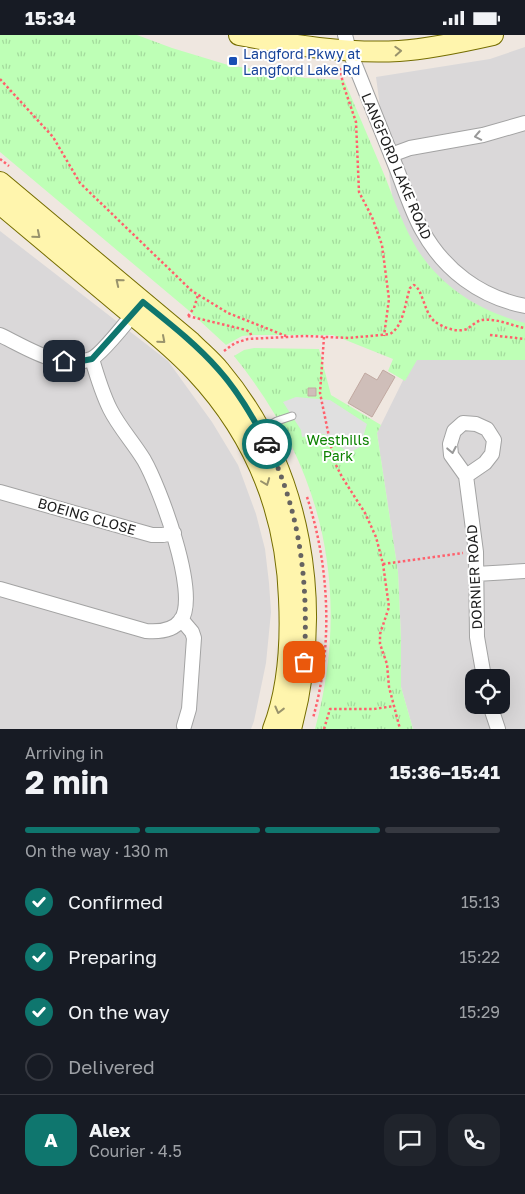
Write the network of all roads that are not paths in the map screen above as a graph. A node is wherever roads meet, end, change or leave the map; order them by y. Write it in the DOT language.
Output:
graph roads {
  1 [pos="240,35"];
  2 [pos="493,35"];
  3 [pos="344,51"];
  4 [pos="525,123"];
  5 [pos="391,155"];
  6 [pos="0,182"];
  7 [pos="0,204"];
  8 [pos="525,305"];
  9 [pos="137,308"];
  10 [pos="0,335"];
  11 [pos="92,359"];
  12 [pos="292,416"];
  13 [pos="253,434"];
  14 [pos="466,476"];
  15 [pos="0,492"];
  16 [pos="174,533"];
  17 [pos="525,571"];
  18 [pos="476,574"];
  19 [pos="0,589"];
  20 [pos="181,619"];
  21 [pos="483,669"];
  22 [pos="493,714"];
  23 [pos="184,726"];
  24 [pos="273,729"];
  25 [pos="291,729"];
  26 [pos="498,729"];
  1 -- 3 [label="main road"];
  3 -- 2 [label="main road, one-way"];
  3 -- 5 [label="street, LANGFORD LAKE ROAD"];
  4 -- 5 [label="street, one-way"];
  5 -- 8 [label="street, LANGFORD LAKE ROAD"];
  9 -- 6 [label="main road, one-way"];
  7 -- 9 [label="main road, one-way"];
  9 -- 11 [label="street"];
  9 -- 13 [label="main road"];
  10 -- 11 [label="street"];
  11 -- 16 [label="street"];
  12 -- 13 [label="lane"];
  13 -- 24 [label="main road, one-way"];
  13 -- 25 [label="main road"];
  14 -- 18 [label="street, DORNIER ROAD"];
  15 -- 16 [label="street, BOEING CLOSE"];
  16 -- 20 [label="street"];
  17 -- 18 [label="street"];
  18 -- 21 [label="street, DORNIER ROAD"];
  19 -- 20 [label="street"];
  20 -- 23 [label="street"];
  22 -- 26 [label="street"];
}
